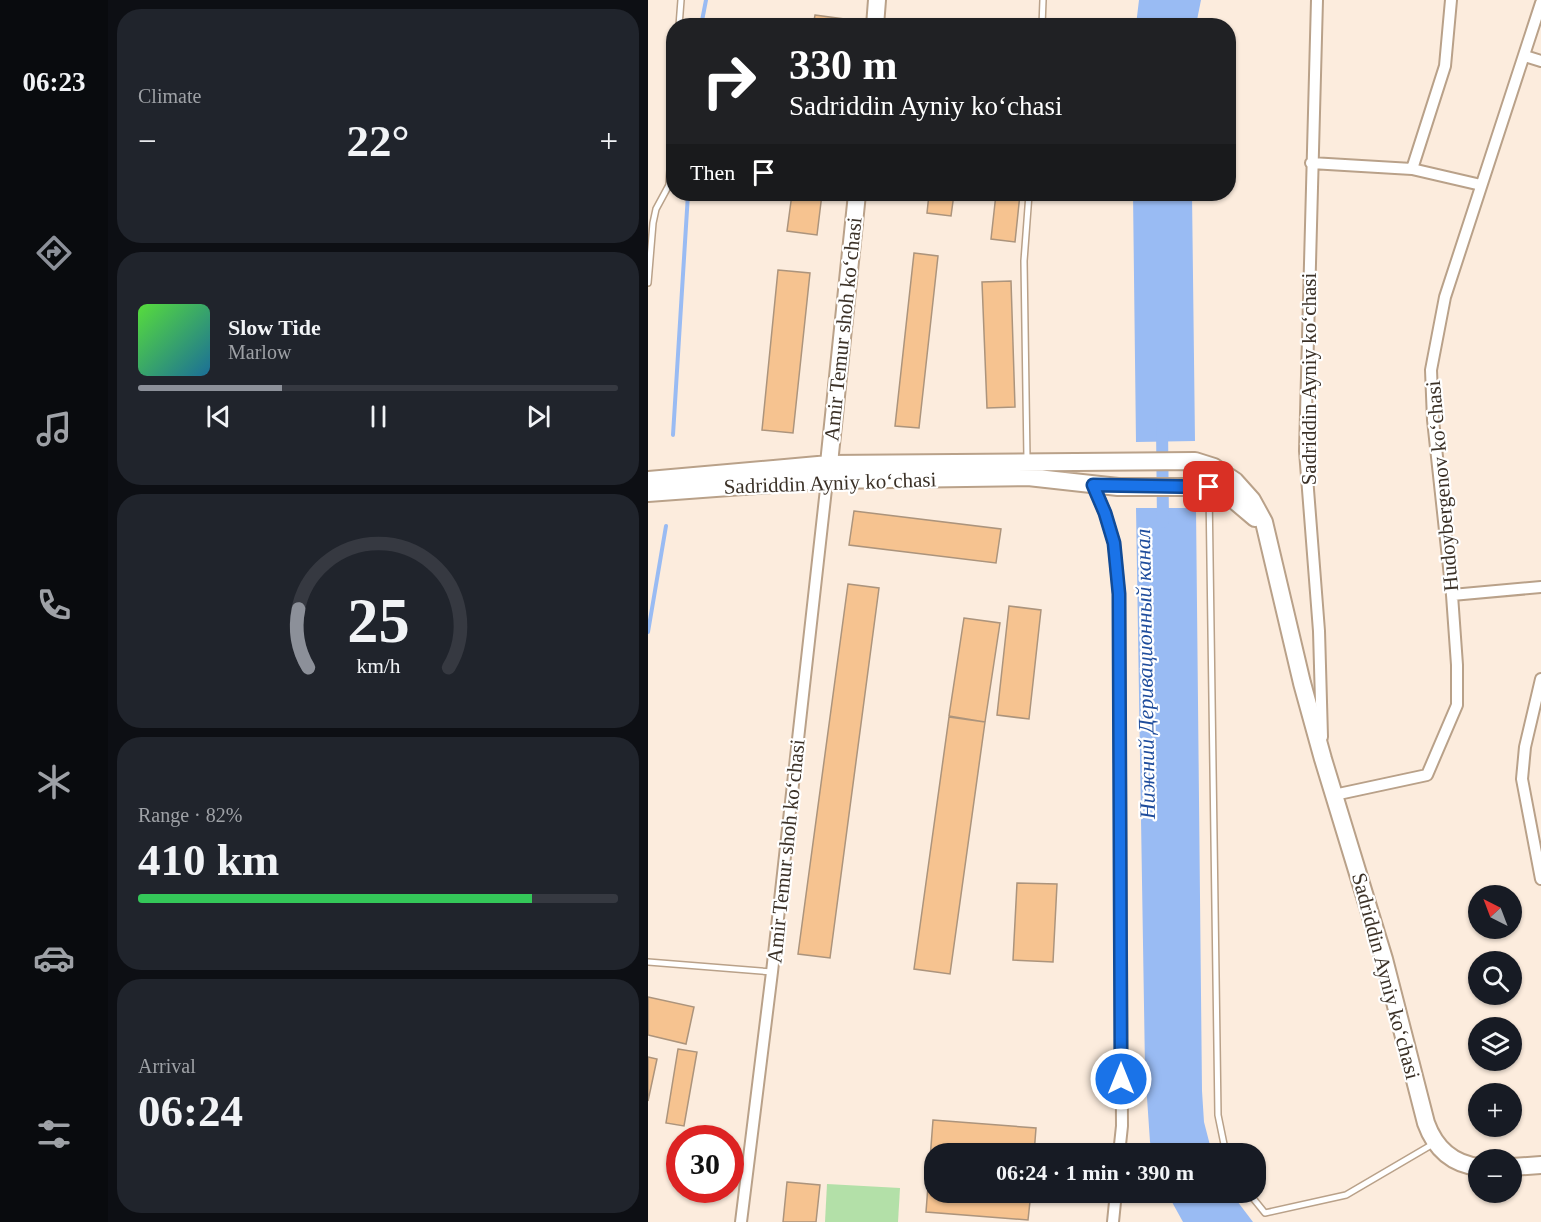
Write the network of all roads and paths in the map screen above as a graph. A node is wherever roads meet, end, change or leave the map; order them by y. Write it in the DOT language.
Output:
graph roads {
  1 [pos="681,0"];
  2 [pos="877,0"];
  3 [pos="1043,0"];
  4 [pos="1317,0"];
  5 [pos="1451,0"];
  6 [pos="1541,3"];
  7 [pos="680,18"];
  8 [pos="876,18"];
  9 [pos="1042,18"];
  10 [pos="1525,56"];
  11 [pos="1541,61"];
  12 [pos="1311,163"];
  13 [pos="1412,169"];
  14 [pos="1481,185"];
  15 [pos="666,191"];
  16 [pos="856,201"];
  17 [pos="1028,201"];
  18 [pos="648,283"];
  19 [pos="1027,461"];
  20 [pos="828,472"];
  21 [pos="648,480"];
  22 [pos="1093,485"];
  23 [pos="1202,486"];
  24 [pos="648,493"];
  25 [pos="1271,548"];
  26 [pos="1541,587"];
  27 [pos="1452,595"];
  28 [pos="1541,679"];
  29 [pos="1323,759"];
  30 [pos="1334,795"];
  31 [pos="1541,879"];
  32 [pos="648,962"];
  33 [pos="772,972"];
  34 [pos="1120,1143"];
  35 [pos="1224,1143"];
  36 [pos="1436,1143"];
  37 [pos="1541,1165"];
  38 [pos="1468,1166"];
  39 [pos="1522,1166"];
  40 [pos="1115,1203"];
  41 [pos="1256,1203"];
  42 [pos="741,1222"];
  43 [pos="1113,1222"];
  1 -- 7 [label="lane"];
  2 -- 8 [label="main road"];
  3 -- 9 [label="lane"];
  4 -- 12 [label="street, Sadriddin Ayniy ko‘chasi"];
  5 -- 13 [label="street"];
  6 -- 10 [label="street, Hudoybergenov ko‘chasi"];
  10 -- 11 [label="street"];
  10 -- 14 [label="street, Hudoybergenov ko‘chasi"];
  12 -- 13 [label="street"];
  12 -- 29 [label="street, Sadriddin Ayniy ko‘chasi"];
  13 -- 14 [label="street"];
  14 -- 27 [label="street, Hudoybergenov ko‘chasi"];
  15 -- 18 [label="lane"];
  16 -- 20 [label="main road, Amir Temur shoh ko‘chasi"];
  17 -- 19 [label="lane"];
  19 -- 20 [label="main road, Sadriddin Ayniy ko‘chasi"];
  19 -- 25 [label="main road, Sadriddin Ayniy ko‘chasi"];
  20 -- 21 [label="main road, Sadriddin Ayniy ko‘chasi"];
  20 -- 22 [label="main road, Sadriddin Ayniy ko‘chasi"];
  20 -- 24 [label="main road, Sadriddin Ayniy ko‘chasi"];
  20 -- 33 [label="street, Amir Temur shoh ko‘chasi"];
  22 -- 23 [label="main road, Sadriddin Ayniy ko‘chasi"];
  22 -- 34 [label="street"];
  23 -- 25 [label="main road, Sadriddin Ayniy ko‘chasi"];
  23 -- 35 [label="lane"];
  25 -- 29 [label="main road, Sadriddin Ayniy ko‘chasi"];
  26 -- 27 [label="street"];
  27 -- 30 [label="street, Hudoybergenov ko‘chasi"];
  28 -- 31 [label="street"];
  29 -- 30 [label="main road, Sadriddin Ayniy ko‘chasi"];
  30 -- 36 [label="main road, Sadriddin Ayniy ko‘chasi"];
  32 -- 33 [label="lane"];
  33 -- 42 [label="street, Amir Temur shoh ko‘chasi"];
  36 -- 38 [label="main road, Sadriddin Ayniy ko‘chasi"];
  36 -- 41 [label="lane"];
  37 -- 39 [label="main road"];
  40 -- 43 [label="street"];
}
